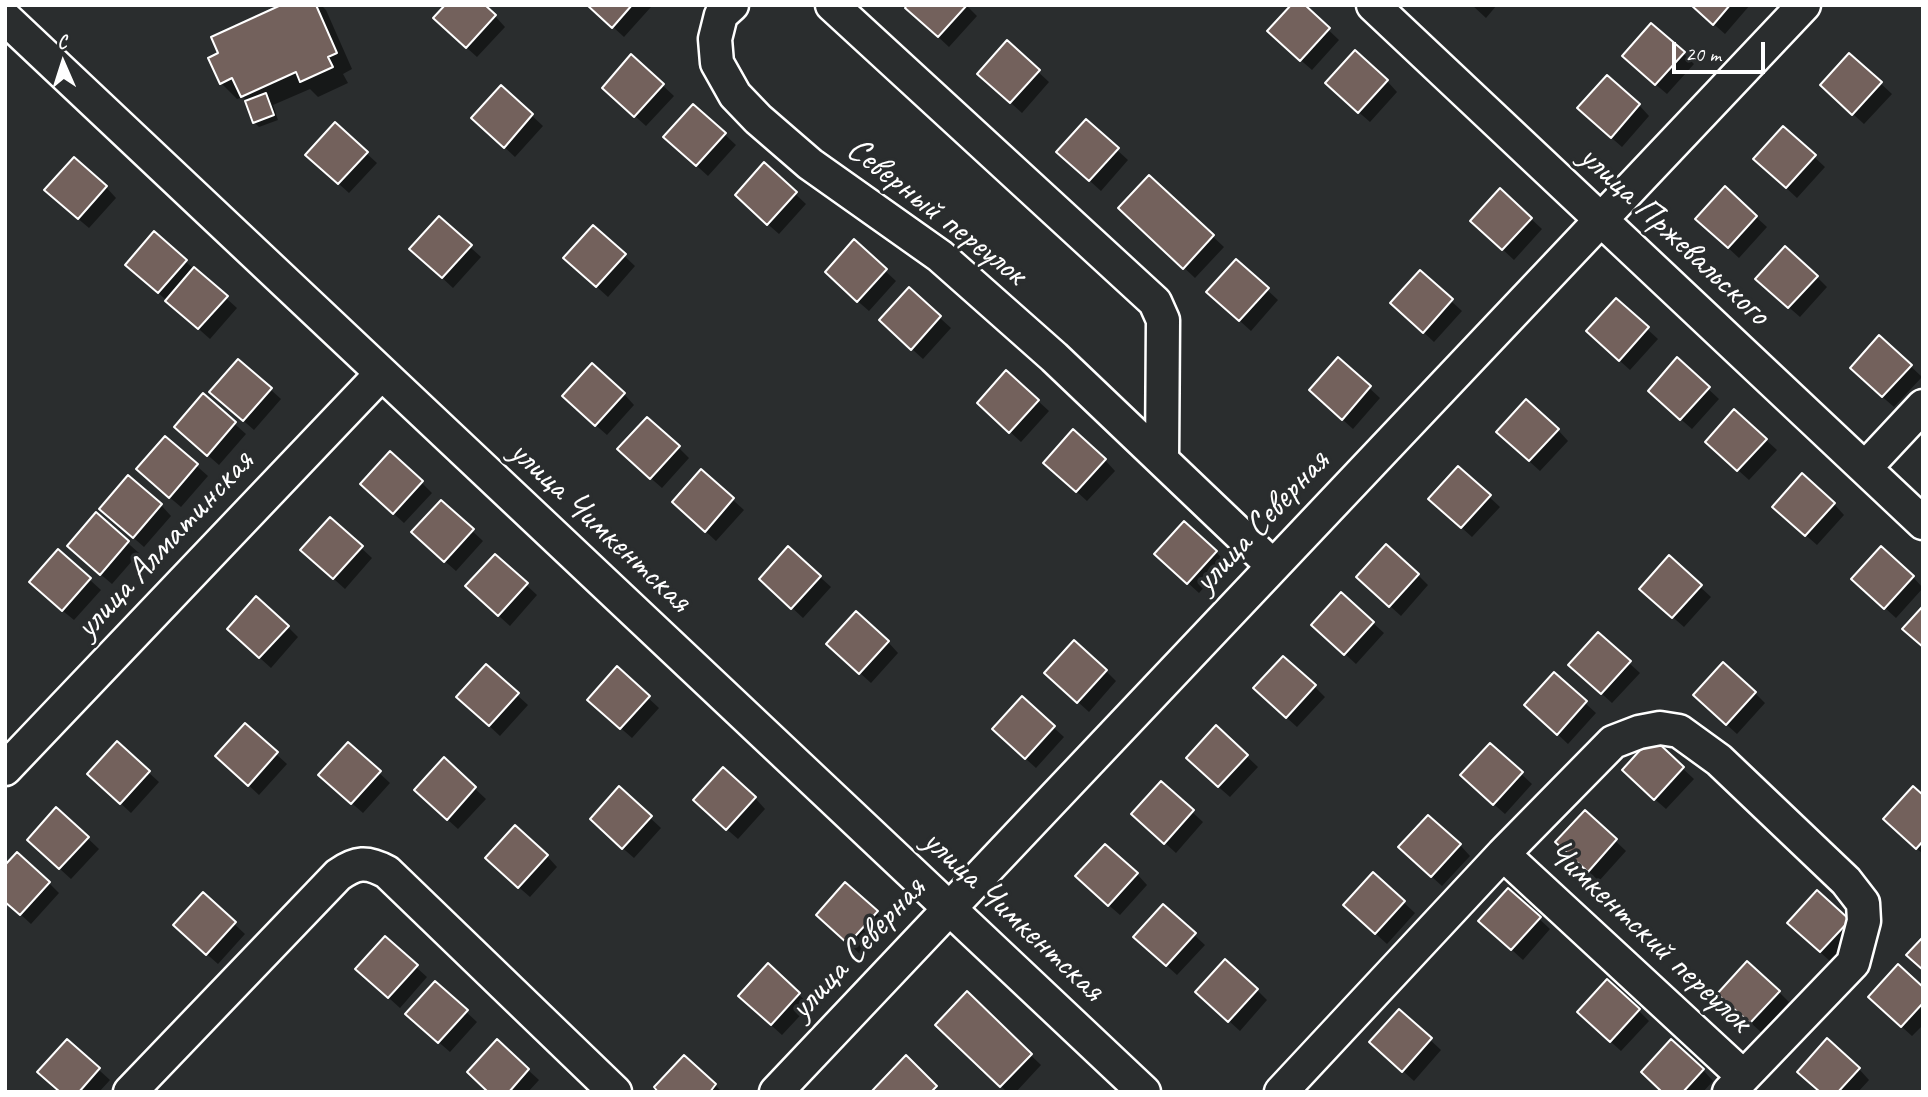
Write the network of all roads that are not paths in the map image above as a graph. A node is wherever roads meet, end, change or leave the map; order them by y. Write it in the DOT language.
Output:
graph roads {
  1 [pos="732,5"];
  2 [pos="832,5"];
  3 [pos="1373,5"];
  4 [pos="1804,5"];
  5 [pos="5,18"];
  6 [pos="1600,220"];
  7 [pos="381,374"];
  8 [pos="1923,406"];
  9 [pos="1162,460"];
  10 [pos="1865,468"];
  11 [pos="1923,523"];
  12 [pos="1273,566"];
  13 [pos="5,769"];
  14 [pos="1503,854"];
  15 [pos="949,909"];
  16 [pos="1736,1084"];
  17 [pos="130,1092"];
  18 [pos="615,1092"];
  19 [pos="776,1092"];
  20 [pos="1144,1092"];
  21 [pos="1281,1092"];
  1 -- 9 [label="street, Северный переулок"];
  2 -- 9 [label="street, Северный переулок"];
  3 -- 6 [label="street, улица Пржевальского"];
  4 -- 6 [label="street, улица Северная"];
  5 -- 7 [label="street, улица Чимкентская"];
  6 -- 10 [label="street, улица Пржевальского"];
  6 -- 12 [label="street, улица Северная"];
  7 -- 13 [label="street, улица Алматинская"];
  7 -- 15 [label="street, улица Чимкентская"];
  8 -- 10 [label="street"];
  9 -- 12 [label="street, Северный переулок"];
  10 -- 11 [label="street, улица Пржевальского"];
  12 -- 15 [label="street, улица Северная"];
  14 -- 16 [label="street, Чимкентский переулок"];
  14 -- 16 [label="street, Чимкентский переулок"];
  14 -- 21 [label="street, Чимкентский переулок"];
  15 -- 19 [label="street, улица Северная"];
  15 -- 20 [label="street, улица Чимкентская"];
  17 -- 18 [label="street"];
}
